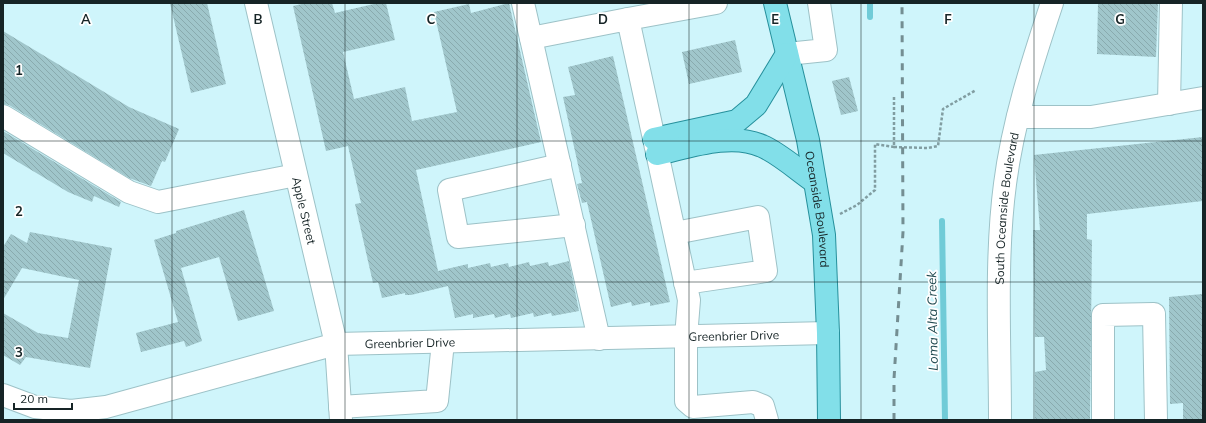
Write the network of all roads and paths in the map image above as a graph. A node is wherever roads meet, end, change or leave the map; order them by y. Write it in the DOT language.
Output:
graph roads {
  1 [pos="256,3"];
  2 [pos="523,3"];
  3 [pos="716,3"];
  4 [pos="775,3"];
  5 [pos="819,3"];
  6 [pos="1052,3"];
  7 [pos="1171,3"];
  8 [pos="628,19"];
  9 [pos="531,38"];
  10 [pos="787,54"];
  11 [pos="976,90"];
  12 [pos="894,95"];
  13 [pos="1203,98"];
  14 [pos="1169,104"];
  15 [pos="3,116"];
  16 [pos="1018,117"];
  17 [pos="656,146"];
  18 [pos="894,147"];
  19 [pos="560,165"];
  20 [pos="296,175"];
  21 [pos="815,182"];
  22 [pos="822,224"];
  23 [pos="574,225"];
  24 [pos="675,233"];
  25 [pos="686,283"];
  26 [pos="828,333"];
  27 [pos="686,337"];
  28 [pos="599,339"];
  29 [pos="443,342"];
  30 [pos="336,344"];
  31 [pos="3,395"];
  32 [pos="341,413"];
  33 [pos="107,414"];
  34 [pos="767,420"];
  35 [pos="829,420"];
  36 [pos="1000,420"];
  37 [pos="1103,420"];
  38 [pos="1156,420"];
  1 -- 20 [label="street, Apple Street"];
  2 -- 9 [label="street"];
  3 -- 8 [label="street"];
  4 -- 10 [label="main road, Oceanside Boulevard"];
  5 -- 10 [label="street"];
  6 -- 16 [label="street, South Oceanside Boulevard"];
  7 -- 14 [label="street"];
  8 -- 9 [label="street"];
  8 -- 17 [label="street"];
  9 -- 19 [label="street"];
  10 -- 17 [label="main road"];
  10 -- 21 [label="main road, Oceanside Boulevard"];
  11 -- 18 [label="path"];
  12 -- 18 [label="path"];
  13 -- 14 [label="street"];
  14 -- 16 [label="street"];
  15 -- 20 [label="street"];
  16 -- 36 [label="street, South Oceanside Boulevard"];
  17 -- 21 [label="main road"];
  17 -- 24 [label="street"];
  18 -- 22 [label="path"];
  19 -- 23 [label="street"];
  19 -- 23 [label="street"];
  20 -- 30 [label="street, Apple Street"];
  21 -- 22 [label="main road, Oceanside Boulevard"];
  22 -- 26 [label="main road, Oceanside Boulevard"];
  23 -- 28 [label="street"];
  24 -- 25 [label="street"];
  24 -- 25 [label="street"];
  25 -- 27 [label="street"];
  26 -- 27 [label="street, Greenbrier Drive"];
  26 -- 35 [label="main road, Oceanside Boulevard"];
  27 -- 28 [label="street, Greenbrier Drive"];
  27 -- 34 [label="street"];
  28 -- 29 [label="street, Greenbrier Drive"];
  29 -- 30 [label="street, Greenbrier Drive"];
  29 -- 32 [label="street"];
  30 -- 32 [label="street, Apple Street"];
  30 -- 33 [label="street, Greenbrier Drive"];
  31 -- 33 [label="street, Greenbrier Drive"];
  37 -- 38 [label="street"];
}
